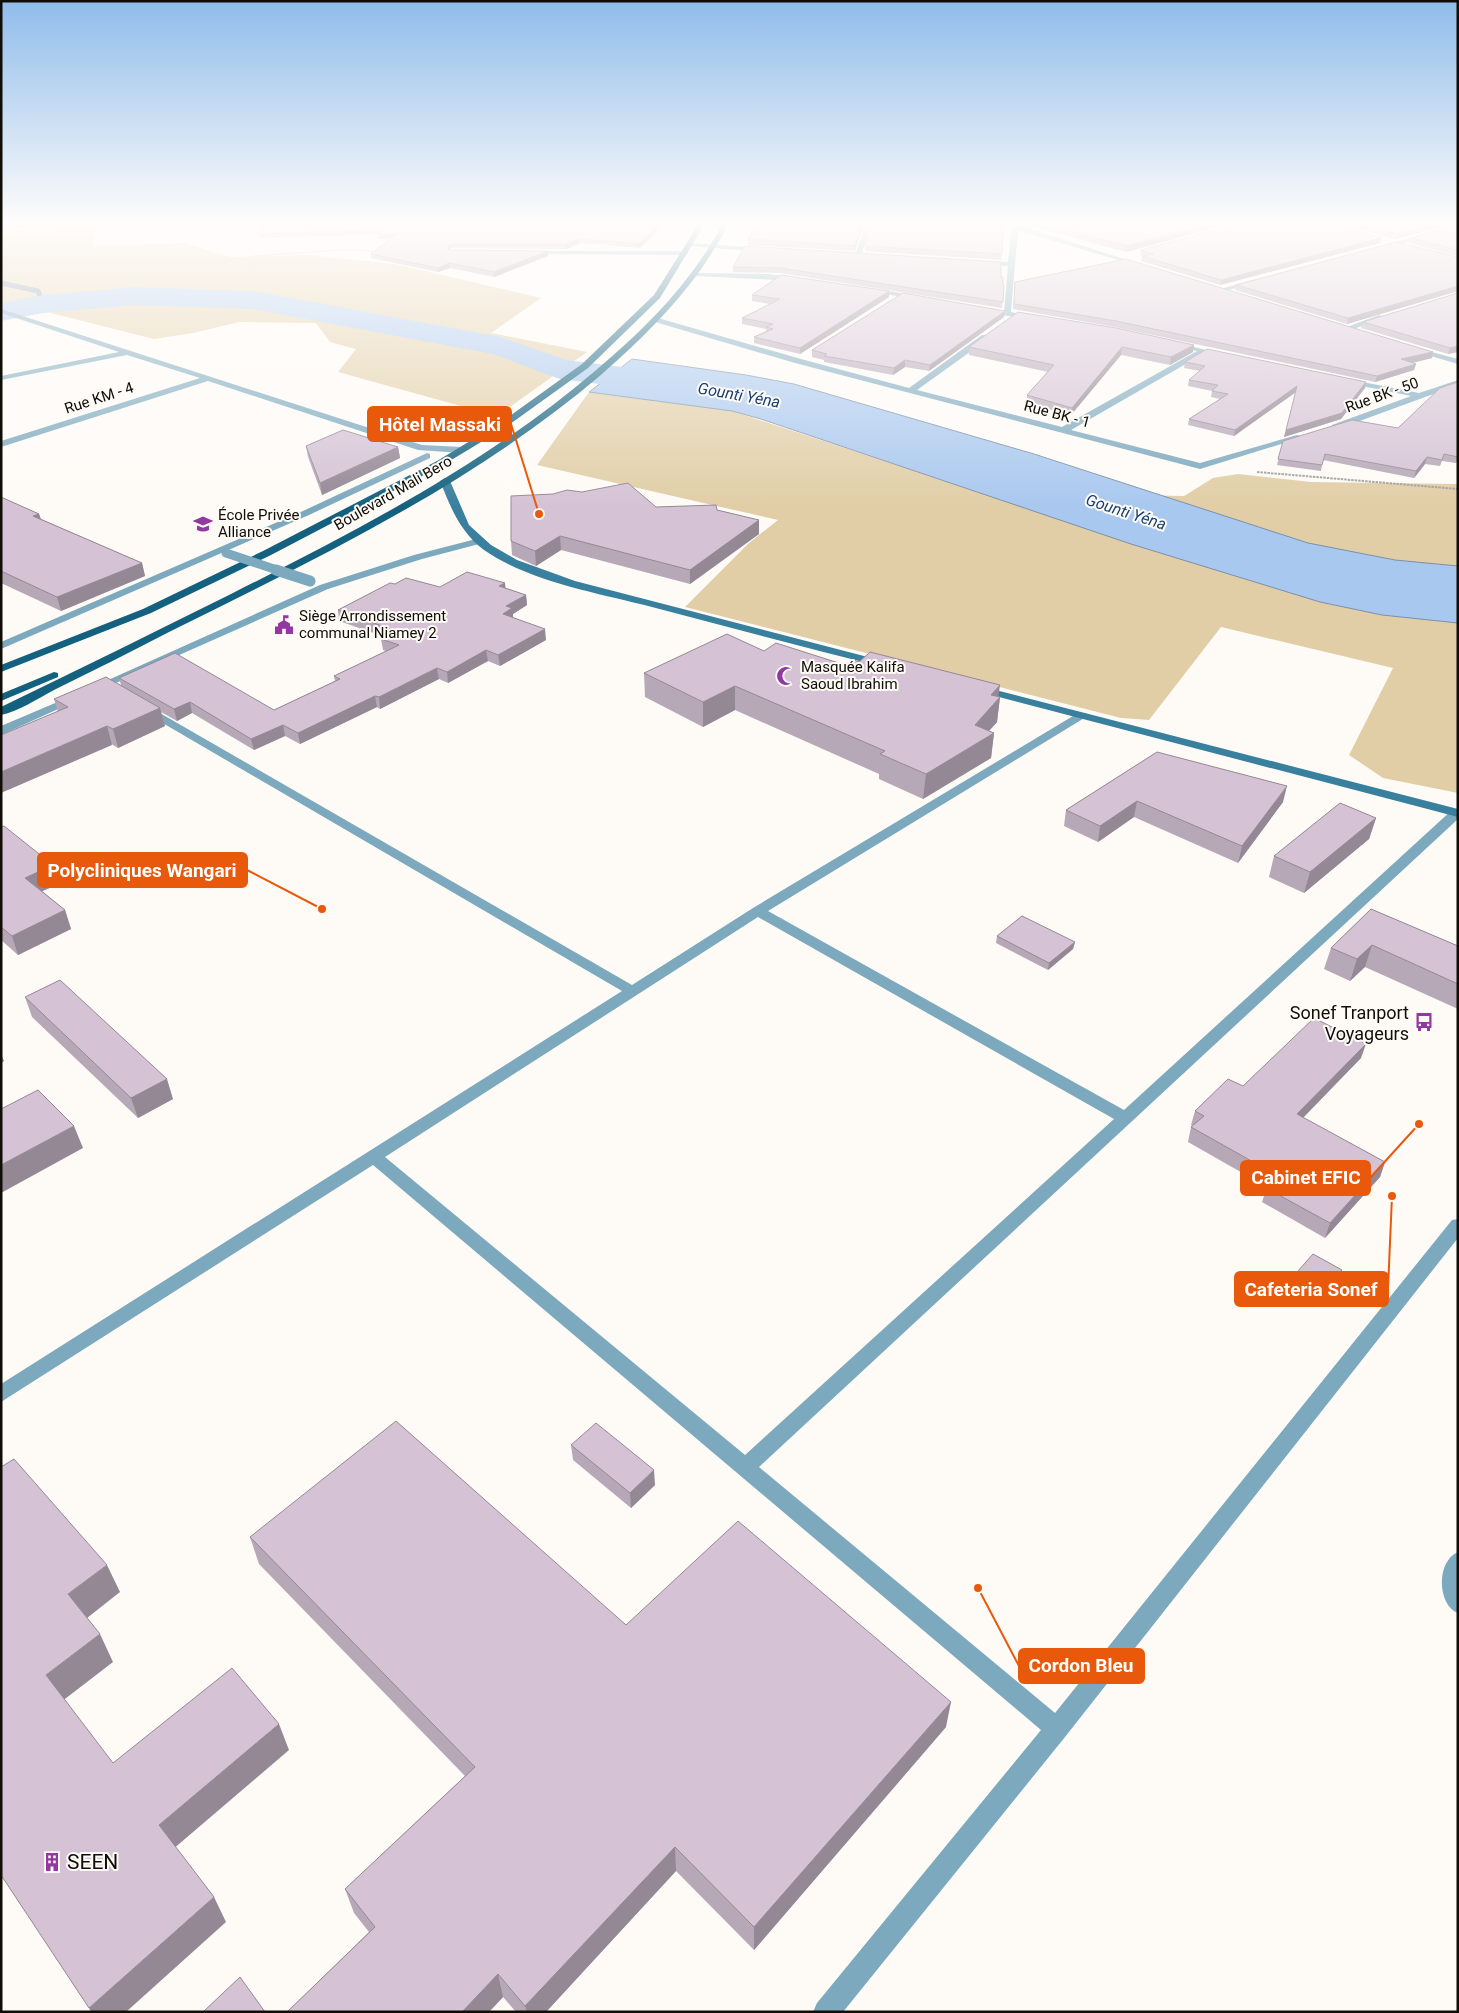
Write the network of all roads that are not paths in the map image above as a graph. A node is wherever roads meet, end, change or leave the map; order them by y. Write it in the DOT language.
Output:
graph roads {
  1 [pos="25,319"];
  2 [pos="633,319"];
  3 [pos="1376,319"];
  4 [pos="658,320"];
  5 [pos="1339,325"];
  6 [pos="1348,328"];
  7 [pos="991,332"];
  8 [pos="1366,334"];
  9 [pos="1168,343"];
  10 [pos="1404,345"];
  11 [pos="1203,351"];
  12 [pos="127,353"];
  13 [pos="806,356"];
  14 [pos="1231,356"];
  15 [pos="798,361"];
  16 [pos="1458,362"];
  17 [pos="1,378"];
  18 [pos="206,378"];
  19 [pos="1335,378"];
  20 [pos="1458,382"];
  21 [pos="911,390"];
  22 [pos="1420,396"];
  23 [pos="1064,430"];
  24 [pos="1325,430"];
  25 [pos="1306,435"];
  26 [pos="1,444"];
  27 [pos="462,450"];
  28 [pos="424,452"];
  29 [pos="440,463"];
  30 [pos="445,481"];
  31 [pos="480,541"];
  32 [pos="226,553"];
  33 [pos="310,581"];
  34 [pos="147,611"];
  35 [pos="176,625"];
  36 [pos="1,646"];
  37 [pos="890,665"];
  38 [pos="1,669"];
  39 [pos="1,677"];
  40 [pos="104,684"];
  41 [pos="967,685"];
  42 [pos="121,694"];
  43 [pos="1,698"];
  44 [pos="138,704"];
  45 [pos="1,712"];
  46 [pos="1082,715"];
  47 [pos="1,731"];
  48 [pos="1458,813"];
  49 [pos="758,911"];
  50 [pos="632,991"];
  51 [pos="1126,1118"];
  52 [pos="374,1157"];
  53 [pos="1458,1225"];
  54 [pos="1,1394"];
  55 [pos="745,1468"];
  56 [pos="1458,1562"];
  57 [pos="1458,1603"];
  58 [pos="1057,1729"];
  59 [pos="826,2012"];
  1 -- 12 [label="street"];
  2 -- 27 [label="main road, Boulevard Mali Bero"];
  3 -- 6 [label="street"];
  4 -- 15 [label="street, Rue BK - 1"];
  4 -- 30 [label="main road, Boulevard Mali Bero"];
  5 -- 6 [label="street"];
  6 -- 8 [label="street"];
  7 -- 21 [label="street"];
  9 -- 11 [label="street"];
  10 -- 16 [label="street"];
  11 -- 14 [label="street"];
  11 -- 23 [label="street"];
  12 -- 17 [label="street"];
  12 -- 18 [label="street"];
  13 -- 15 [label="street"];
  15 -- 21 [label="street, Rue BK - 1"];
  18 -- 26 [label="street, Rue KM - 4"];
  18 -- 28 [label="street"];
  19 -- 22 [label="street"];
  20 -- 22 [label="street, Rue BK - 50"];
  21 -- 23 [label="street, Rue BK - 1"];
  22 -- 24 [label="street, Rue BK - 50"];
  23 -- 25 [label="street, Rue BK - 1"];
  27 -- 28 [label="street"];
  27 -- 29 [label="main road, Boulevard Mali Bero"];
  28 -- 29 [label="street"];
  28 -- 36 [label="street"];
  29 -- 34 [label="main road, Boulevard Mali Bero"];
  30 -- 31 [label="street"];
  30 -- 35 [label="main road, Boulevard Mali Bero"];
  31 -- 37 [label="street"];
  31 -- 40 [label="street"];
  32 -- 33 [label="street, bridge"];
  34 -- 38 [label="main road, Boulevard Mali Bero"];
  34 -- 39 [label="main road"];
  35 -- 43 [label="main road"];
  35 -- 45 [label="main road, Boulevard Mali Bero"];
  40 -- 42 [label="street"];
  40 -- 47 [label="street"];
  41 -- 46 [label="street"];
  44 -- 50 [label="street"];
  46 -- 48 [label="street"];
  46 -- 49 [label="street"];
  48 -- 51 [label="street"];
  49 -- 50 [label="street"];
  49 -- 51 [label="street"];
  50 -- 52 [label="street"];
  51 -- 55 [label="street"];
  52 -- 54 [label="street"];
  52 -- 55 [label="street"];
  53 -- 58 [label="street"];
  55 -- 58 [label="street"];
  56 -- 57 [label="street"];
  58 -- 59 [label="street"];
}
